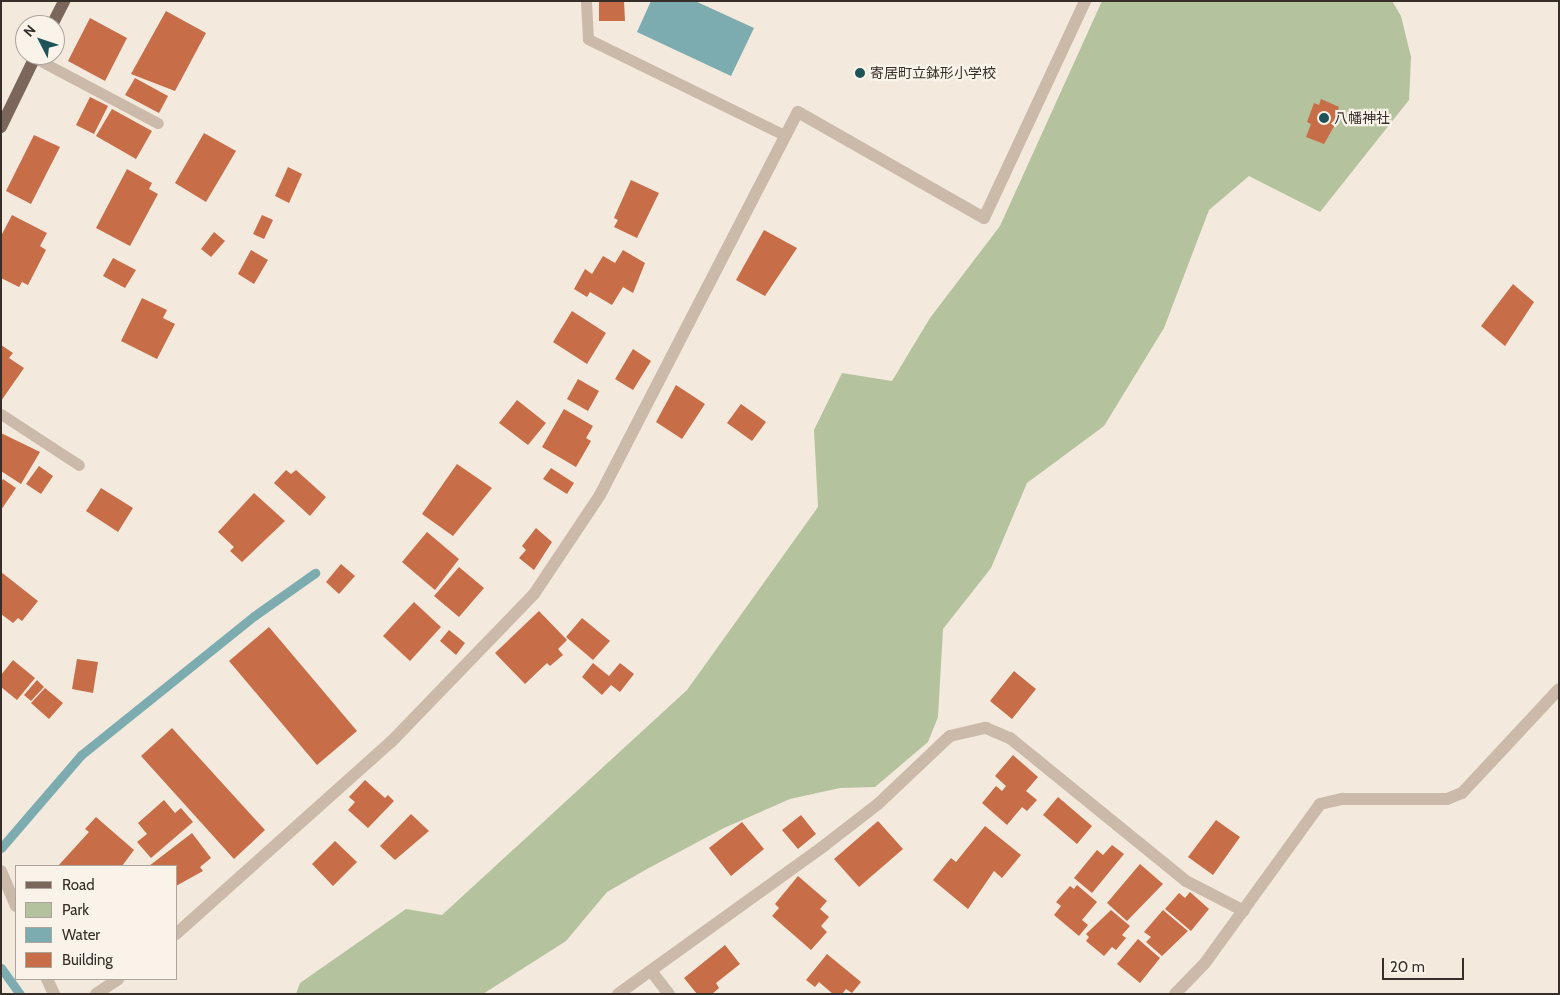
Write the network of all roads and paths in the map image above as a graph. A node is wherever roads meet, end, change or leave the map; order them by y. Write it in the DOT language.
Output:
graph roads {
  1 [pos="64,1"];
  2 [pos="586,1"];
  3 [pos="1085,1"];
  4 [pos="57,15"];
  5 [pos="32,65"];
  6 [pos="52,65"];
  7 [pos="158,123"];
  8 [pos="1,127"];
  9 [pos="784,135"];
  10 [pos="1,414"];
  11 [pos="79,465"];
  12 [pos="1559,689"];
  13 [pos="1,871"];
  14 [pos="15,904"];
  15 [pos="1244,911"];
  16 [pos="178,932"];
  17 [pos="651,971"];
  18 [pos="47,980"];
  19 [pos="117,980"];
  20 [pos="54,994"];
  21 [pos="96,994"];
  22 [pos="618,994"];
  23 [pos="669,994"];
  24 [pos="1175,994"];
  1 -- 4 [label="main road"];
  2 -- 9 [label="lane"];
  3 -- 9 [label="street"];
  5 -- 8 [label="main road"];
  6 -- 7 [label="lane"];
  9 -- 16 [label="street"];
  10 -- 11 [label="lane"];
  12 -- 15 [label="street"];
  13 -- 14 [label="street"];
  15 -- 17 [label="street"];
  15 -- 24 [label="street"];
  17 -- 22 [label="street"];
  17 -- 23 [label="street"];
  18 -- 20 [label="street"];
  19 -- 21 [label="street"];
}
